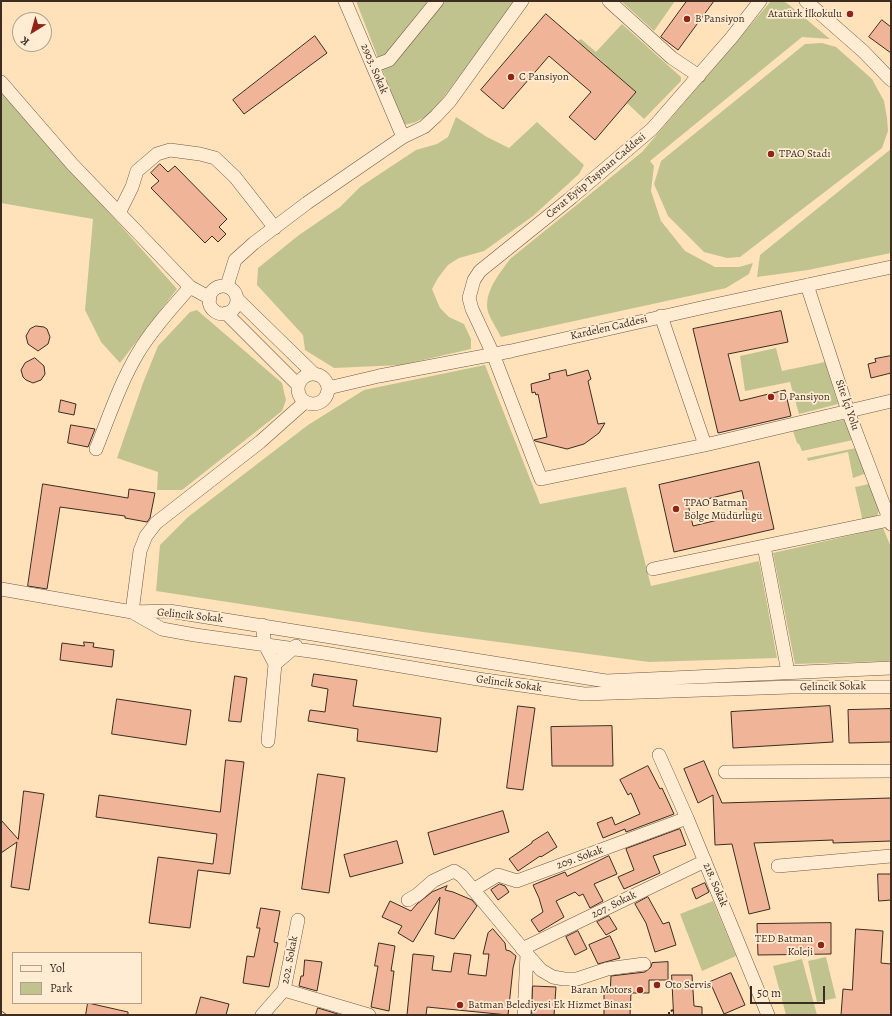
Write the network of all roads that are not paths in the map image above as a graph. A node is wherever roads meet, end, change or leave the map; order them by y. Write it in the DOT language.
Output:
graph roads {
  1 [pos="345,1"];
  2 [pos="437,1"];
  3 [pos="522,1"];
  4 [pos="609,1"];
  5 [pos="760,1"];
  6 [pos="806,1"];
  7 [pos="373,66"];
  8 [pos="698,76"];
  9 [pos="891,80"];
  10 [pos="1,82"];
  11 [pos="403,137"];
  12 [pos="119,213"];
  13 [pos="275,228"];
  14 [pos="891,267"];
  15 [pos="807,285"];
  16 [pos="227,286"];
  17 [pos="190,287"];
  18 [pos="210,298"];
  19 [pos="237,299"];
  20 [pos="226,313"];
  21 [pos="661,316"];
  22 [pos="493,354"];
  23 [pos="314,374"];
  24 [pos="298,385"];
  25 [pos="328,388"];
  26 [pos="891,401"];
  27 [pos="305,402"];
  28 [pos="848,411"];
  29 [pos="705,445"];
  30 [pos="96,449"];
  31 [pos="890,522"];
  32 [pos="764,546"];
  33 [pos="653,569"];
  34 [pos="1,589"];
  35 [pos="132,612"];
  36 [pos="262,626"];
  37 [pos="308,633"];
  38 [pos="265,645"];
  39 [pos="294,649"];
  40 [pos="275,664"];
  41 [pos="891,668"];
  42 [pos="788,672"];
  43 [pos="579,676"];
  44 [pos="891,687"];
  45 [pos="584,694"];
  46 [pos="268,741"];
  47 [pos="659,755"];
  48 [pos="891,771"];
  49 [pos="725,772"];
  50 [pos="687,818"];
  51 [pos="891,856"];
  52 [pos="705,861"];
  53 [pos="778,866"];
  54 [pos="473,890"];
  55 [pos="408,900"];
  56 [pos="298,920"];
  57 [pos="524,952"];
  58 [pos="644,964"];
  59 [pos="284,990"];
  60 [pos="262,1015"];
  61 [pos="369,1015"];
  62 [pos="524,1015"];
  63 [pos="768,1015"];
  1 -- 7 [label="street, 2903. Sokak"];
  2 -- 7 [label="street"];
  3 -- 11 [label="street"];
  4 -- 8 [label="street"];
  5 -- 8 [label="street, Cevat Eyüp Taşman Caddesi"];
  6 -- 9 [label="street"];
  7 -- 11 [label="street, 2903. Sokak"];
  8 -- 22 [label="street, Cevat Eyüp Taşman Caddesi"];
  10 -- 12 [label="street"];
  11 -- 13 [label="street"];
  12 -- 13 [label="street"];
  12 -- 17 [label="street"];
  13 -- 16 [label="street"];
  14 -- 15 [label="street, Kardelen Caddesi"];
  15 -- 21 [label="street, Kardelen Caddesi"];
  15 -- 28 [label="street, Site İçi Yolu"];
  16 -- 18 [label="street"];
  16 -- 19 [label="street"];
  17 -- 18 [label="street"];
  17 -- 30 [label="street"];
  18 -- 20 [label="street"];
  19 -- 20 [label="street"];
  19 -- 23 [label="street"];
  20 -- 24 [label="street"];
  21 -- 22 [label="street, Kardelen Caddesi"];
  21 -- 29 [label="street"];
  22 -- 25 [label="street, Kardelen Caddesi"];
  22 -- 29 [label="street, Cevat Eyüp Taşman Caddesi"];
  23 -- 24 [label="street"];
  23 -- 25 [label="street"];
  24 -- 27 [label="street"];
  25 -- 27 [label="street"];
  26 -- 28 [label="street"];
  27 -- 35 [label="street"];
  28 -- 29 [label="street"];
  28 -- 31 [label="street, Site İçi Yolu"];
  31 -- 32 [label="street"];
  32 -- 33 [label="street"];
  32 -- 42 [label="street"];
  34 -- 35 [label="street"];
  35 -- 36 [label="street, Gelincik Sokak"];
  35 -- 38 [label="street, Gelincik Sokak"];
  36 -- 37 [label="street, Gelincik Sokak"];
  36 -- 38 [label="street"];
  37 -- 39 [label="street"];
  37 -- 43 [label="street, Gelincik Sokak"];
  38 -- 39 [label="street, Gelincik Sokak"];
  38 -- 40 [label="street"];
  39 -- 40 [label="street"];
  39 -- 45 [label="street, Gelincik Sokak"];
  40 -- 46 [label="street"];
  41 -- 42 [label="street, Gelincik Sokak"];
  42 -- 43 [label="street, Gelincik Sokak"];
  43 -- 45 [label="street"];
  44 -- 45 [label="street, Gelincik Sokak"];
  47 -- 50 [label="street, 218. Sokak"];
  48 -- 49 [label="street"];
  50 -- 52 [label="street, 218. Sokak"];
  50 -- 54 [label="street, 209. Sokak"];
  51 -- 53 [label="street"];
  52 -- 57 [label="street, 207. Sokak"];
  52 -- 63 [label="street, 218. Sokak"];
  54 -- 55 [label="street"];
  54 -- 57 [label="street"];
  56 -- 59 [label="street, 202. Sokak"];
  57 -- 58 [label="street"];
  57 -- 62 [label="street"];
  59 -- 60 [label="street, 202. Sokak"];
  59 -- 61 [label="street"];
}
